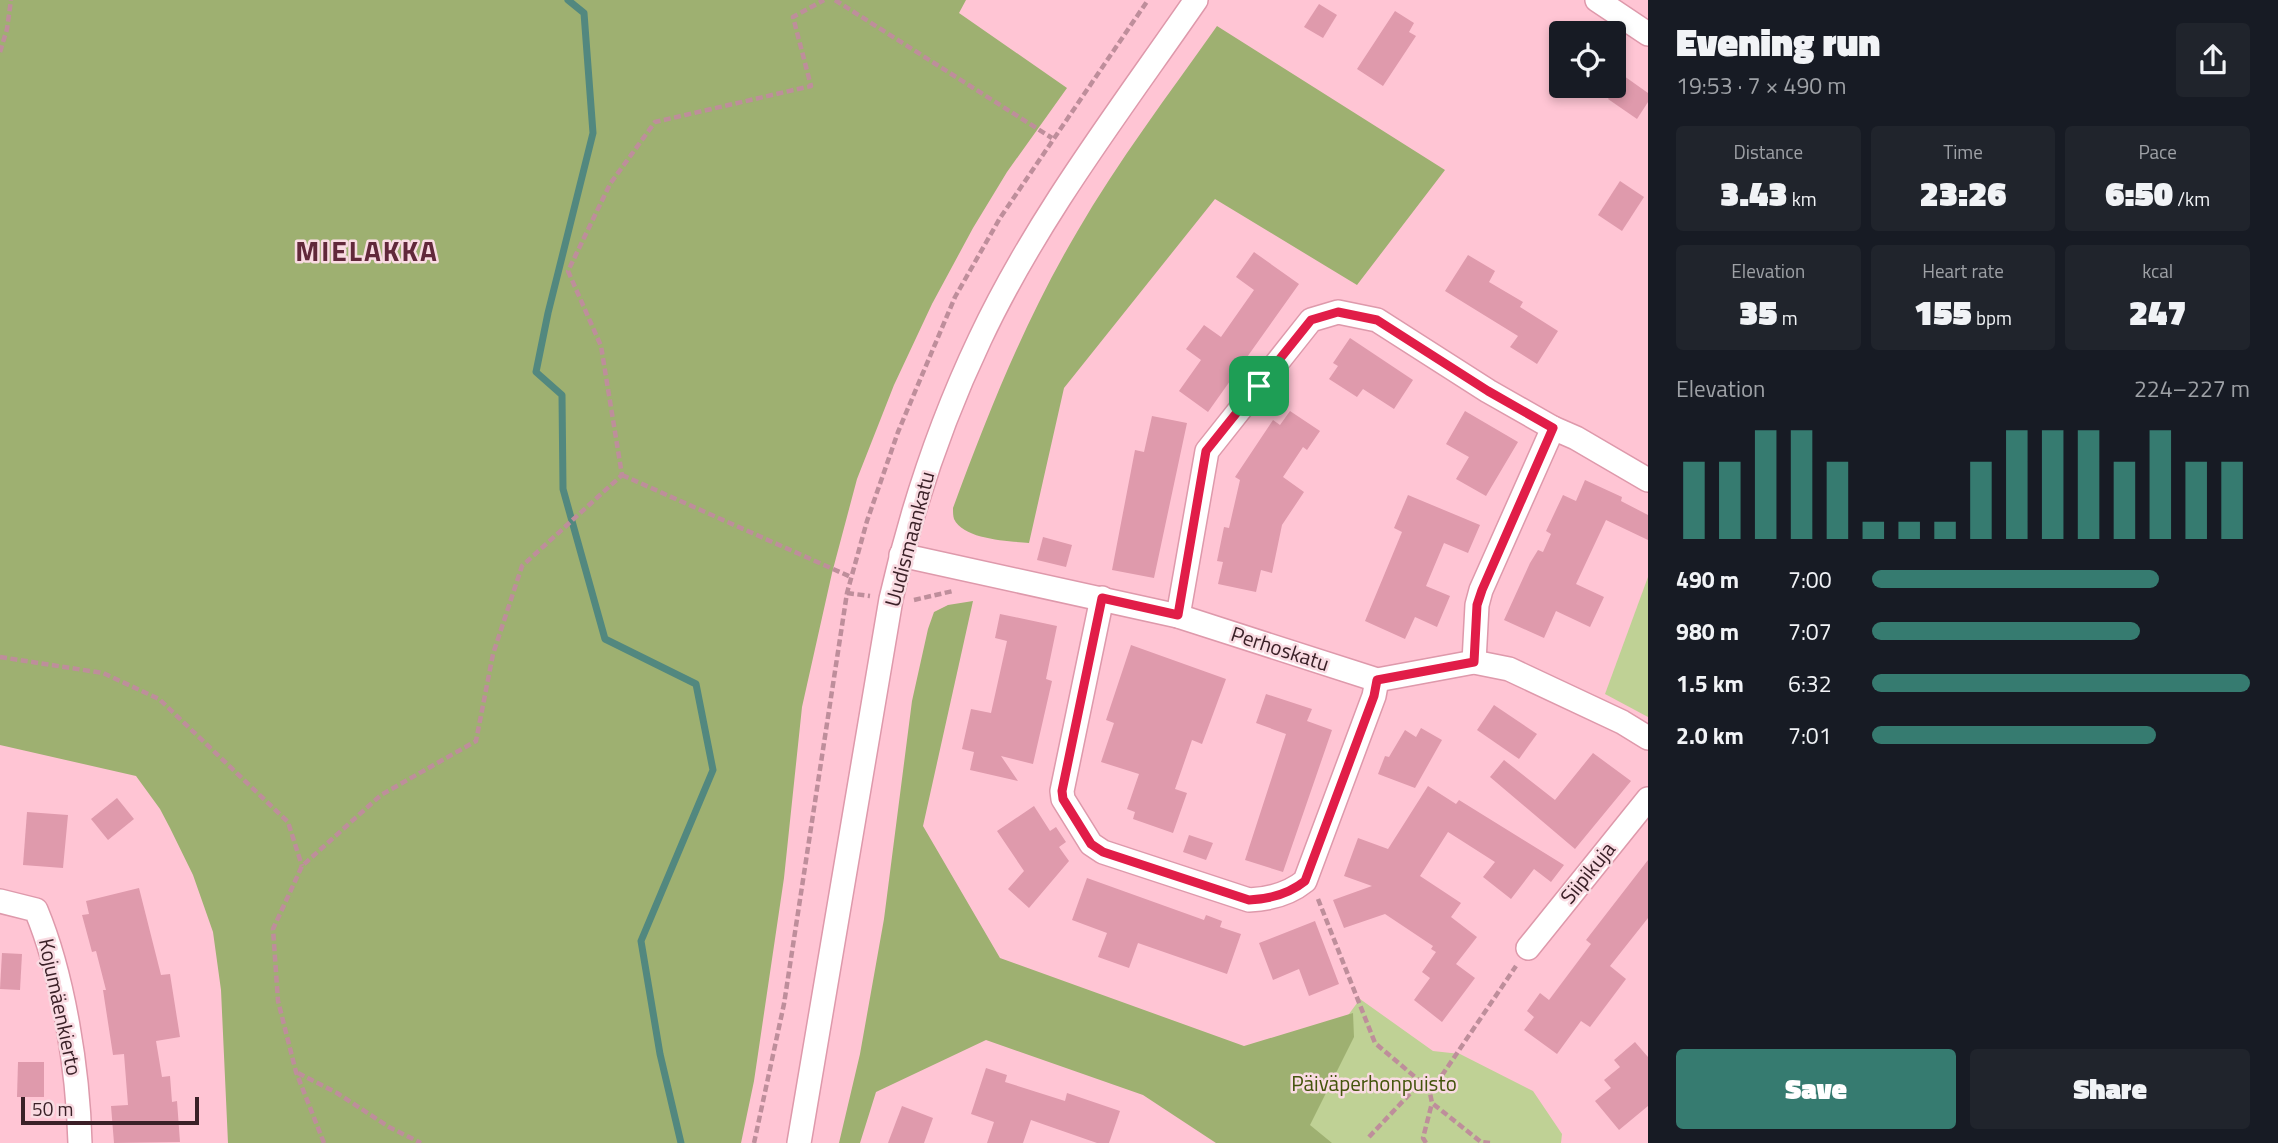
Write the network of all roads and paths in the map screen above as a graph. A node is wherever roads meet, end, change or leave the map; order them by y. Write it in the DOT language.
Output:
graph roads {
  1 [pos="11,0"];
  2 [pos="835,0"];
  3 [pos="1196,0"];
  4 [pos="1597,0"];
  5 [pos="822,1"];
  6 [pos="1648,34"];
  7 [pos="0,52"];
  8 [pos="1052,138"];
  9 [pos="1553,428"];
  10 [pos="622,475"];
  11 [pos="1648,480"];
  12 [pos="901,555"];
  13 [pos="851,577"];
  14 [pos="1102,598"];
  15 [pos="1178,615"];
  16 [pos="0,657"];
  17 [pos="1474,662"];
  18 [pos="1377,680"];
  19 [pos="1648,738"];
  20 [pos="1648,799"];
  21 [pos="302,866"];
  22 [pos="1305,881"];
  23 [pos="0,901"];
  24 [pos="1528,948"];
  25 [pos="296,1072"];
  26 [pos="1421,1082"];
  27 [pos="1430,1093"];
  28 [pos="1432,1103"];
  29 [pos="1369,1137"];
  30 [pos="1481,1142"];
  31 [pos="80,1143"];
  32 [pos="324,1143"];
  33 [pos="421,1143"];
  34 [pos="799,1143"];
  35 [pos="1426,1143"];
  36 [pos="1490,1143"];
  1 -- 7 [label="path"];
  2 -- 8 [label="path"];
  3 -- 12 [label="street, Uudismaankatu"];
  4 -- 6 [label="street"];
  5 -- 10 [label="path"];
  9 -- 11 [label="street"];
  9 -- 15 [label="street"];
  9 -- 17 [label="street"];
  10 -- 13 [label="path"];
  10 -- 21 [label="path"];
  12 -- 14 [label="street, Perhoskatu"];
  12 -- 34 [label="street, Uudismaankatu"];
  14 -- 15 [label="street, Perhoskatu"];
  14 -- 22 [label="street"];
  15 -- 18 [label="street, Perhoskatu"];
  16 -- 21 [label="path"];
  17 -- 18 [label="street, Perhoskatu"];
  17 -- 19 [label="street, Perhoskatu"];
  18 -- 22 [label="street"];
  20 -- 24 [label="street, Siipikuja"];
  21 -- 25 [label="path"];
  22 -- 26 [label="path"];
  23 -- 31 [label="street, Kojumäenkierto"];
  24 -- 27 [label="path"];
  25 -- 32 [label="path"];
  25 -- 33 [label="path"];
  26 -- 27 [label="path"];
  26 -- 29 [label="path"];
  27 -- 28 [label="path"];
  28 -- 30 [label="path"];
  28 -- 35 [label="path"];
  30 -- 36 [label="path"];
}
